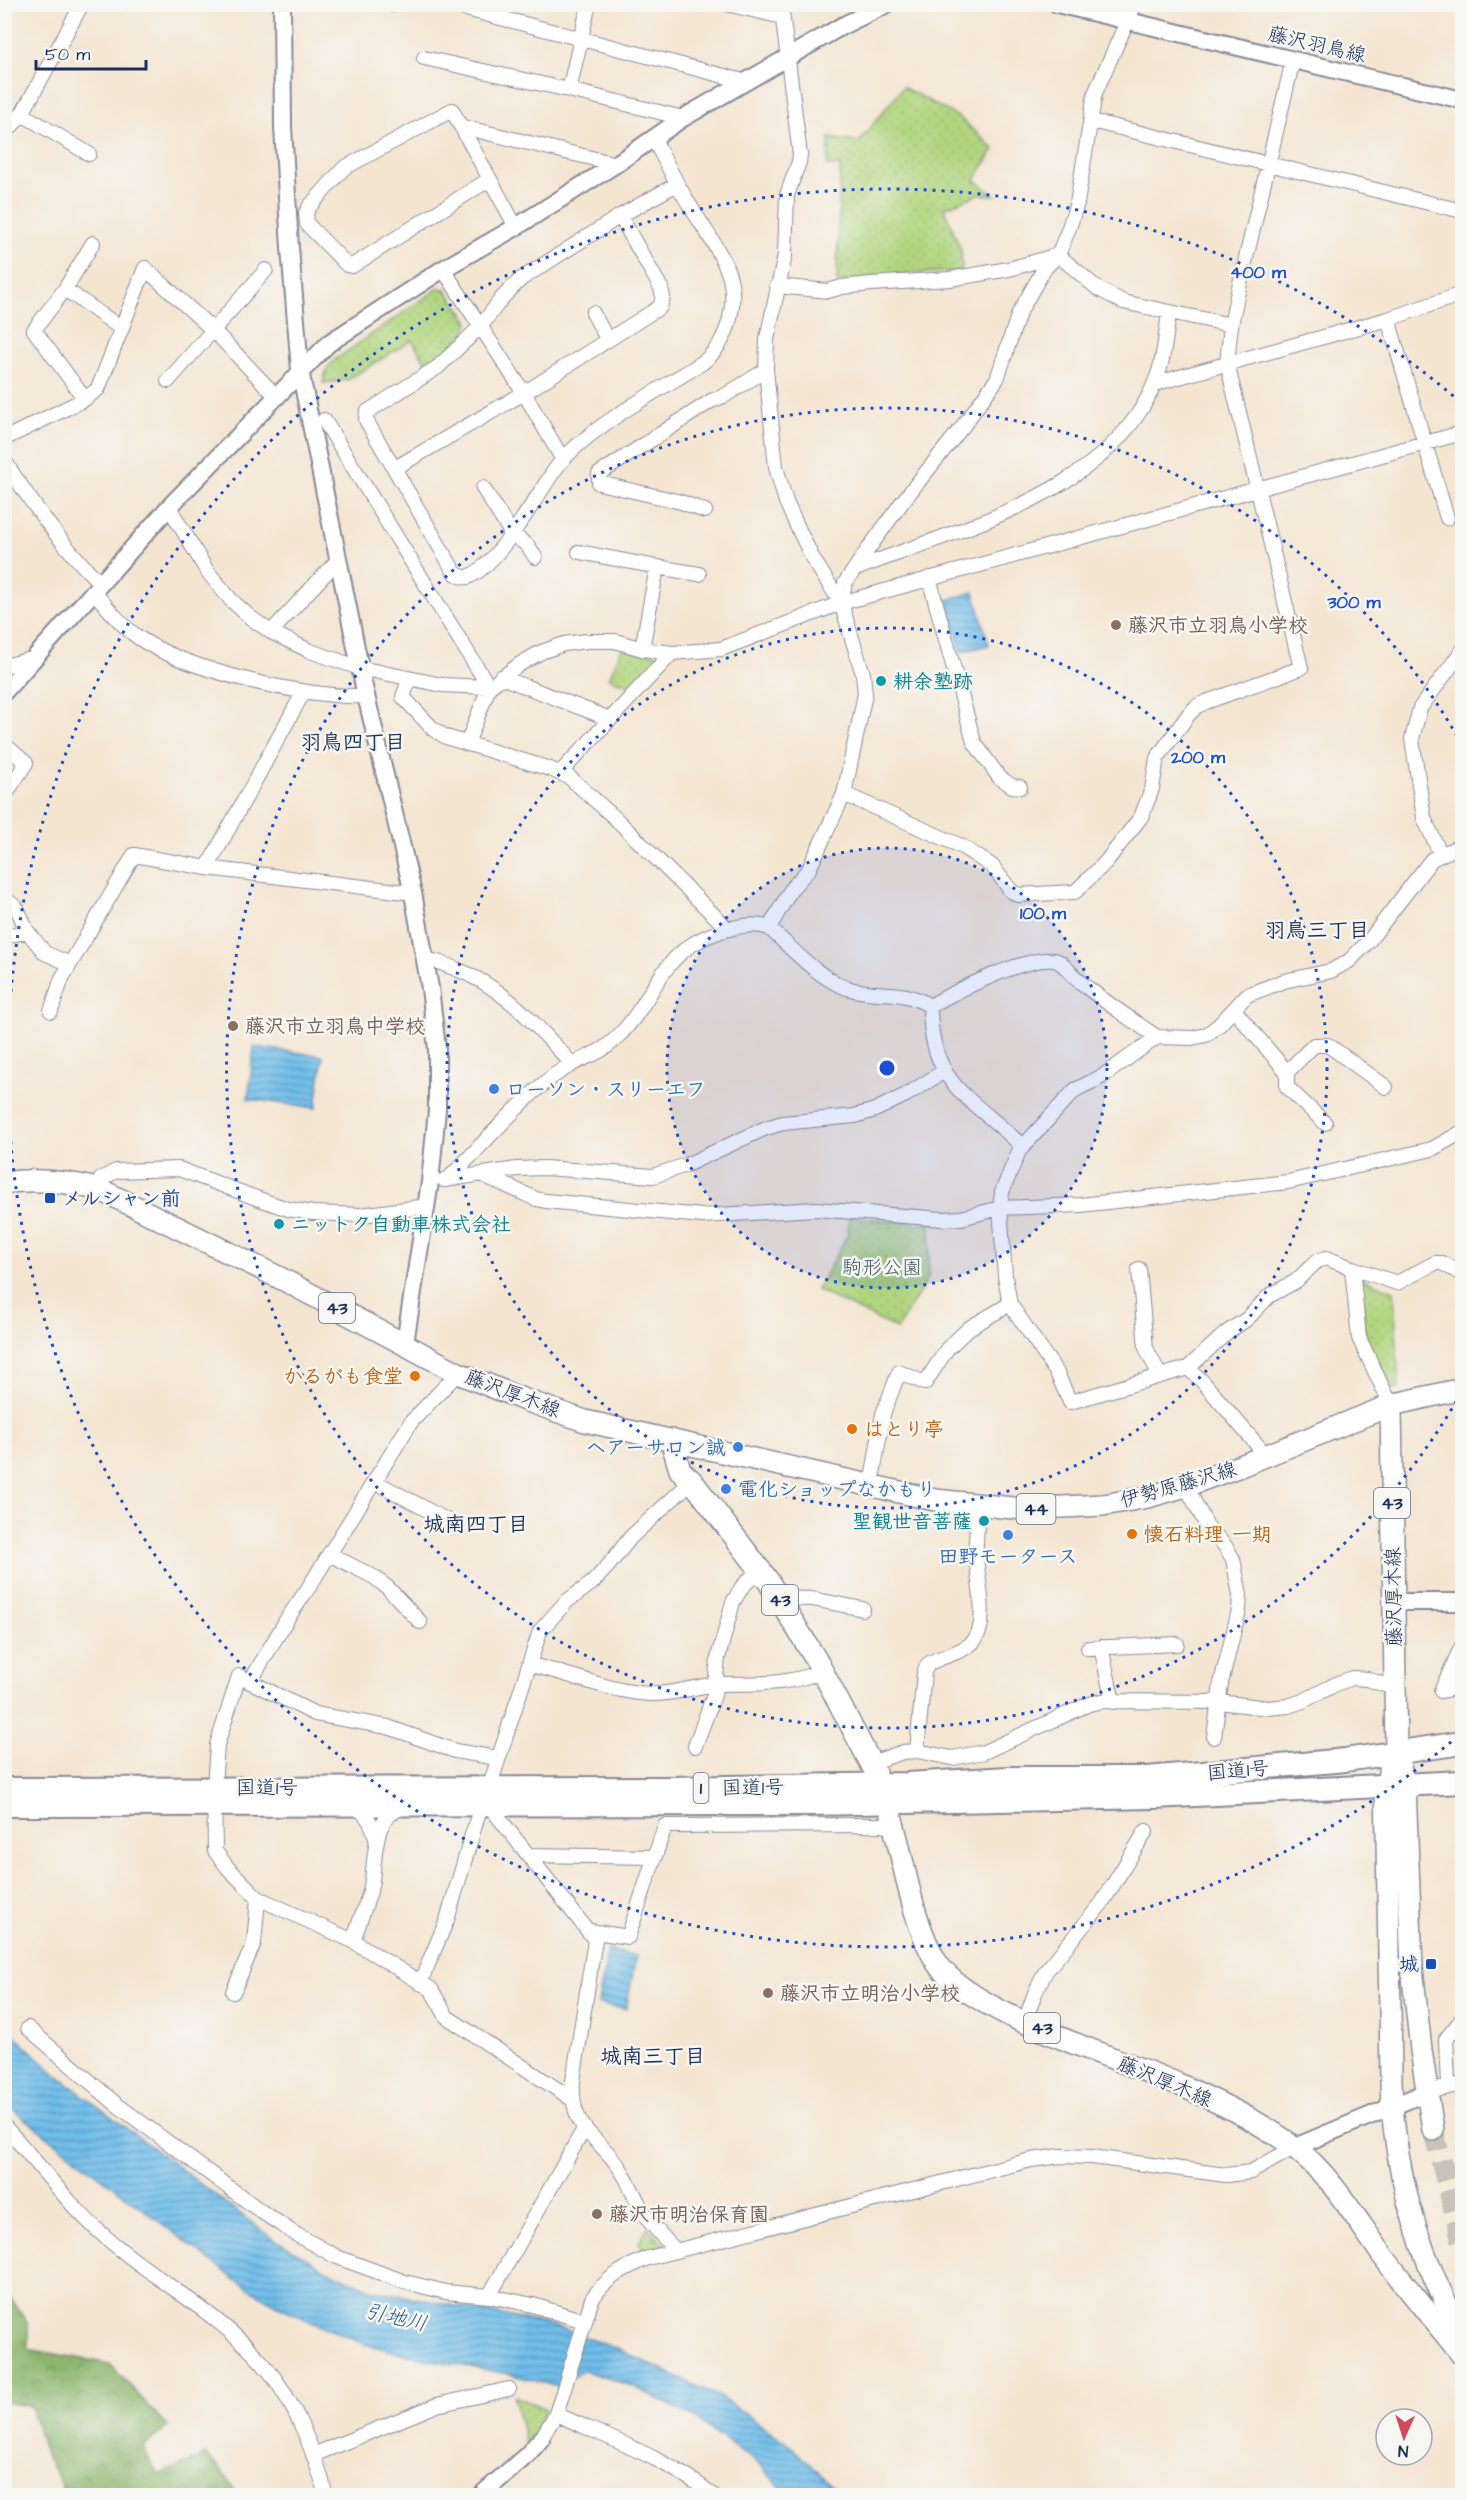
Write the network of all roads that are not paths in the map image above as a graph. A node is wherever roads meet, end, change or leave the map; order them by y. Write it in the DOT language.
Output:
graph roads {
  1 [pos="82,4"];
  2 [pos="282,4"];
  3 [pos="447,4"];
  4 [pos="589,4"];
  5 [pos="727,4"];
  6 [pos="887,4"];
  7 [pos="1057,4"];
  8 [pos="1135,4"];
  9 [pos="782,11"];
  10 [pos="1129,21"];
  11 [pos="581,39"];
  12 [pos="424,58"];
  13 [pos="787,59"];
  14 [pos="1293,60"];
  15 [pos="747,82"];
  16 [pos="569,90"];
  17 [pos="1462,100"];
  18 [pos="22,114"];
  19 [pos="683,118"];
  20 [pos="1091,121"];
  21 [pos="463,127"];
  22 [pos="4,135"];
  23 [pos="654,139"];
  24 [pos="89,154"];
  25 [pos="616,164"];
  26 [pos="1269,164"];
  27 [pos="490,179"];
  28 [pos="677,184"];
  29 [pos="1462,211"];
  30 [pos="620,216"];
  31 [pos="516,227"];
  32 [pos="93,243"];
  33 [pos="1058,255"];
  34 [pos="442,269"];
  35 [pos="266,270"];
  36 [pos="777,286"];
  37 [pos="65,290"];
  38 [pos="1462,294"];
  39 [pos="593,313"];
  40 [pos="1169,314"];
  41 [pos="1388,318"];
  42 [pos="1231,325"];
  43 [pos="481,326"];
  44 [pos="122,329"];
  45 [pos="214,332"];
  46 [pos="607,339"];
  47 [pos="1227,363"];
  48 [pos="300,370"];
  49 [pos="766,370"];
  50 [pos="168,381"];
  51 [pos="1154,384"];
  52 [pos="524,393"];
  53 [pos="276,396"];
  54 [pos="85,399"];
  55 [pos="324,420"];
  56 [pos="1462,433"];
  57 [pos="4,439"];
  58 [pos="1425,443"];
  59 [pos="4,460"];
  60 [pos="563,460"];
  61 [pos="395,468"];
  62 [pos="483,488"];
  63 [pos="1256,489"];
  64 [pos="170,507"];
  65 [pos="705,511"];
  66 [pos="1447,518"];
  67 [pos="511,533"];
  68 [pos="579,552"];
  69 [pos="535,557"];
  70 [pos="338,560"];
  71 [pos="657,567"];
  72 [pos="856,569"];
  73 [pos="699,574"];
  74 [pos="929,578"];
  75 [pos="98,588"];
  76 [pos="841,603"];
  77 [pos="271,632"];
  78 [pos="642,649"];
  79 [pos="1462,651"];
  80 [pos="672,653"];
  81 [pos="32,659"];
  82 [pos="4,666"];
  83 [pos="360,668"];
  84 [pos="501,676"];
  85 [pos="409,680"];
  86 [pos="489,687"];
  87 [pos="4,692"];
  88 [pos="303,693"];
  89 [pos="366,696"];
  90 [pos="610,719"];
  91 [pos="4,744"];
  92 [pos="467,744"];
  93 [pos="561,772"];
  94 [pos="1020,787"];
  95 [pos="844,794"];
  96 [pos="4,797"];
  97 [pos="1462,845"];
  98 [pos="1441,855"];
  99 [pos="207,868"];
  100 [pos="413,893"];
  101 [pos="4,898"];
  102 [pos="769,928"];
  103 [pos="728,929"];
  104 [pos="27,931"];
  105 [pos="4,937"];
  106 [pos="425,961"];
  107 [pos="70,964"];
  108 [pos="930,1006"];
  109 [pos="1234,1010"];
  110 [pos="51,1011"];
  111 [pos="1157,1037"];
  112 [pos="572,1064"];
  113 [pos="944,1072"];
  114 [pos="1287,1072"];
  115 [pos="1386,1087"];
  116 [pos="1325,1123"];
  117 [pos="1462,1132"];
  118 [pos="1022,1146"];
  119 [pos="483,1175"];
  120 [pos="439,1181"];
  121 [pos="4,1183"];
  122 [pos="100,1190"];
  123 [pos="427,1206"];
  124 [pos="1000,1208"];
  125 [pos="1352,1268"];
  126 [pos="1140,1269"];
  127 [pos="1462,1274"];
  128 [pos="1010,1304"];
  129 [pos="405,1342"];
  130 [pos="1188,1368"];
  131 [pos="458,1373"];
  132 [pos="1160,1376"];
  133 [pos="1462,1389"];
  134 [pos="1391,1405"];
  135 [pos="671,1440"];
  136 [pos="1262,1458"];
  137 [pos="374,1481"];
  138 [pos="692,1481"];
  139 [pos="871,1486"];
  140 [pos="1186,1486"];
  141 [pos="978,1505"];
  142 [pos="446,1520"];
  143 [pos="329,1554"];
  144 [pos="760,1569"];
  145 [pos="778,1598"];
  146 [pos="1393,1602"];
  147 [pos="1462,1602"];
  148 [pos="863,1609"];
  149 [pos="420,1622"];
  150 [pos="1177,1644"];
  151 [pos="1462,1646"];
  152 [pos="530,1665"];
  153 [pos="822,1671"];
  154 [pos="250,1682"];
  155 [pos="716,1684"];
  156 [pos="1462,1686"];
  157 [pos="1394,1688"];
  158 [pos="1219,1701"];
  159 [pos="1113,1702"];
  160 [pos="1214,1737"];
  161 [pos="1462,1743"];
  162 [pos="695,1746"];
  163 [pos="917,1751"];
  164 [pos="1396,1753"];
  165 [pos="497,1758"];
  166 [pos="873,1767"];
  167 [pos="1462,1782"];
  168 [pos="1396,1786"];
  169 [pos="4,1789"];
  170 [pos="213,1796"];
  171 [pos="486,1799"];
  172 [pos="351,1804"];
  173 [pos="4,1805"];
  174 [pos="412,1805"];
  175 [pos="892,1820"];
  176 [pos="1146,1831"];
  177 [pos="376,1839"];
  178 [pos="528,1855"];
  179 [pos="655,1857"];
  180 [pos="258,1898"];
  181 [pos="1409,1918"];
  182 [pos="590,1931"];
  183 [pos="352,1941"];
  184 [pos="420,1983"];
  185 [pos="233,1992"];
  186 [pos="1462,2019"];
  187 [pos="1025,2021"];
  188 [pos="28,2028"];
  189 [pos="1462,2084"];
  190 [pos="1448,2085"];
  191 [pos="1427,2092"];
  192 [pos="572,2099"];
  193 [pos="1392,2105"];
  194 [pos="4,2126"];
  195 [pos="584,2129"];
  196 [pos="1433,2130"];
  197 [pos="1295,2147"];
  198 [pos="675,2250"];
  199 [pos="489,2296"];
  200 [pos="584,2321"];
  201 [pos="1462,2334"];
  202 [pos="1462,2355"];
  203 [pos="509,2389"];
  204 [pos="556,2414"];
  205 [pos="541,2439"];
  206 [pos="313,2456"];
  207 [pos="326,2496"];
  208 [pos="480,2496"];
  209 [pos="714,2496"];
  1 -- 18 [label="street"];
  2 -- 48 [label="street"];
  3 -- 11 [label="street"];
  4 -- 11 [label="street"];
  5 -- 9 [label="street"];
  6 -- 13 [label="street"];
  7 -- 10 [label="street, 藤沢羽鳥線"];
  8 -- 10 [label="street"];
  9 -- 13 [label="street"];
  10 -- 14 [label="street, 藤沢羽鳥線"];
  10 -- 20 [label="street"];
  11 -- 15 [label="street"];
  11 -- 16 [label="street"];
  12 -- 16 [label="street"];
  13 -- 15 [label="street"];
  13 -- 36 [label="street"];
  14 -- 17 [label="street, 藤沢羽鳥線"];
  14 -- 26 [label="street"];
  15 -- 19 [label="street"];
  16 -- 19 [label="street"];
  18 -- 22 [label="street"];
  18 -- 24 [label="street"];
  19 -- 23 [label="street"];
  20 -- 26 [label="street"];
  20 -- 33 [label="street"];
  21 -- 25 [label="street"];
  21 -- 27 [label="street"];
  21 -- 27 [label="street"];
  23 -- 25 [label="street"];
  23 -- 28 [label="street"];
  25 -- 31 [label="street"];
  26 -- 29 [label="street"];
  26 -- 42 [label="street"];
  27 -- 31 [label="street"];
  28 -- 30 [label="street"];
  28 -- 60 [label="street"];
  30 -- 43 [label="street"];
  30 -- 46 [label="street"];
  31 -- 34 [label="street"];
  32 -- 37 [label="street"];
  33 -- 36 [label="street"];
  33 -- 40 [label="street"];
  33 -- 72 [label="street"];
  34 -- 43 [label="street"];
  34 -- 48 [label="street"];
  35 -- 45 [label="street"];
  36 -- 49 [label="street"];
  37 -- 44 [label="street"];
  37 -- 54 [label="street"];
  38 -- 41 [label="street"];
  39 -- 46 [label="street"];
  40 -- 42 [label="street"];
  40 -- 51 [label="street"];
  41 -- 47 [label="street"];
  41 -- 58 [label="street"];
  42 -- 47 [label="street"];
  43 -- 52 [label="street"];
  43 -- 61 [label="street"];
  44 -- 45 [label="street"];
  44 -- 54 [label="street"];
  45 -- 50 [label="street"];
  45 -- 53 [label="street"];
  46 -- 52 [label="street"];
  47 -- 51 [label="street"];
  47 -- 63 [label="street"];
  48 -- 53 [label="street"];
  48 -- 70 [label="street"];
  49 -- 65 [label="street"];
  49 -- 76 [label="street"];
  51 -- 72 [label="street"];
  52 -- 60 [label="street"];
  52 -- 61 [label="street"];
  53 -- 64 [label="street"];
  54 -- 57 [label="street"];
  55 -- 86 [label="street"];
  56 -- 58 [label="street"];
  58 -- 63 [label="street"];
  58 -- 66 [label="street"];
  59 -- 75 [label="street"];
  60 -- 67 [label="street"];
  61 -- 67 [label="street"];
  62 -- 67 [label="street"];
  63 -- 74 [label="street"];
  63 -- 95 [label="street"];
  64 -- 75 [label="street"];
  64 -- 77 [label="street"];
  67 -- 69 [label="street"];
  68 -- 71 [label="street"];
  70 -- 77 [label="street"];
  70 -- 83 [label="street"];
  71 -- 73 [label="street"];
  71 -- 78 [label="street"];
  72 -- 76 [label="street"];
  74 -- 76 [label="street"];
  74 -- 94 [label="street"];
  75 -- 81 [label="street"];
  75 -- 88 [label="street"];
  76 -- 80 [label="street"];
  76 -- 95 [label="street"];
  77 -- 83 [label="street"];
  78 -- 80 [label="street"];
  78 -- 84 [label="street"];
  79 -- 98 [label="street"];
  80 -- 90 [label="street"];
  81 -- 82 [label="street"];
  81 -- 87 [label="street"];
  83 -- 85 [label="street"];
  83 -- 89 [label="street"];
  84 -- 86 [label="street"];
  84 -- 90 [label="street"];
  85 -- 86 [label="street"];
  85 -- 92 [label="street"];
  86 -- 92 [label="street"];
  88 -- 89 [label="street"];
  88 -- 99 [label="street"];
  89 -- 100 [label="street"];
  90 -- 93 [label="street"];
  91 -- 96 [label="street"];
  92 -- 93 [label="street"];
  93 -- 103 [label="street"];
  95 -- 102 [label="street"];
  97 -- 98 [label="street"];
  98 -- 109 [label="street"];
  99 -- 100 [label="street"];
  99 -- 107 [label="street"];
  100 -- 106 [label="street"];
  101 -- 104 [label="street"];
  102 -- 103 [label="street"];
  102 -- 108 [label="street"];
  103 -- 112 [label="street"];
  104 -- 105 [label="street"];
  104 -- 107 [label="street"];
  106 -- 112 [label="street"];
  106 -- 120 [label="street"];
  107 -- 110 [label="street"];
  108 -- 111 [label="street"];
  108 -- 113 [label="street"];
  109 -- 111 [label="street"];
  109 -- 114 [label="street"];
  111 -- 118 [label="street"];
  112 -- 120 [label="street"];
  113 -- 118 [label="street"];
  113 -- 119 [label="street"];
  114 -- 115 [label="street"];
  114 -- 116 [label="street"];
  117 -- 124 [label="street"];
  118 -- 124 [label="street"];
  119 -- 120 [label="street"];
  119 -- 124 [label="street"];
  120 -- 123 [label="street"];
  121 -- 122 [label="main road, 藤沢厚木線 / 43"];
  122 -- 123 [label="street"];
  122 -- 129 [label="main road, 藤沢厚木線 / 43"];
  123 -- 129 [label="street"];
  124 -- 128 [label="street"];
  125 -- 127 [label="street"];
  125 -- 130 [label="street"];
  125 -- 134 [label="street"];
  126 -- 132 [label="street"];
  128 -- 132 [label="street"];
  128 -- 139 [label="street"];
  129 -- 131 [label="main road, 藤沢厚木線 / 43"];
  130 -- 132 [label="street"];
  130 -- 136 [label="street"];
  131 -- 135 [label="main road, 藤沢厚木線 / 43"];
  131 -- 137 [label="street"];
  133 -- 134 [label="main road, 伊勢原藤沢線 / 44"];
  134 -- 136 [label="main road, 伊勢原藤沢線 / 44"];
  134 -- 146 [label="main road, 藤沢厚木線 / 43"];
  135 -- 138 [label="main road, 43"];
  135 -- 139 [label="main road, 伊勢原藤沢線 / 44"];
  136 -- 140 [label="main road, 伊勢原藤沢線 / 44"];
  137 -- 142 [label="street"];
  137 -- 143 [label="street"];
  138 -- 144 [label="main road, 43"];
  138 -- 152 [label="street"];
  139 -- 141 [label="main road, 伊勢原藤沢線 / 44"];
  140 -- 141 [label="main road, 伊勢原藤沢線 / 44"];
  140 -- 158 [label="street"];
  141 -- 163 [label="street"];
  143 -- 149 [label="street"];
  143 -- 154 [label="street"];
  144 -- 145 [label="main road, 43"];
  144 -- 155 [label="street"];
  145 -- 148 [label="street"];
  145 -- 153 [label="main road, 43"];
  146 -- 147 [label="street"];
  146 -- 157 [label="main road, 藤沢厚木線 / 43"];
  150 -- 159 [label="street"];
  151 -- 156 [label="street"];
  152 -- 155 [label="street"];
  152 -- 165 [label="street"];
  153 -- 155 [label="street"];
  153 -- 166 [label="main road, 43"];
  154 -- 165 [label="street"];
  154 -- 170 [label="street"];
  155 -- 162 [label="street"];
  157 -- 158 [label="street"];
  157 -- 164 [label="main road, 藤沢厚木線 / 43"];
  158 -- 159 [label="street"];
  158 -- 160 [label="street"];
  159 -- 163 [label="street"];
  161 -- 164 [label="highway, 国道1号 / 1"];
  163 -- 166 [label="street"];
  164 -- 168 [label="main road, 藤沢厚木線 / 43"];
  164 -- 171 [label="highway, 国道1号 / 1"];
  165 -- 171 [label="street"];
  167 -- 168 [label="highway, 国道1号 / 1"];
  168 -- 171 [label="highway, 国道1号 / 1"];
  168 -- 181 [label="main road, 藤沢厚木線 / 43"];
  168 -- 193 [label="main road, 藤沢厚木線 / 43"];
  169 -- 170 [label="highway, 国道1号 / 1"];
  170 -- 171 [label="highway, 国道1号 / 1"];
  170 -- 172 [label="highway, 国道1号 / 1"];
  170 -- 173 [label="highway, 国道1号 / 1"];
  170 -- 180 [label="street"];
  171 -- 174 [label="highway, 国道1号 / 1"];
  171 -- 178 [label="street"];
  171 -- 184 [label="street"];
  172 -- 174 [label="highway, 国道1号 / 1"];
  172 -- 177 [label="street"];
  174 -- 177 [label="street"];
  175 -- 179 [label="street"];
  175 -- 187 [label="main road, 藤沢厚木線 / 43"];
  176 -- 187 [label="street"];
  177 -- 183 [label="street"];
  178 -- 179 [label="street"];
  178 -- 182 [label="street"];
  179 -- 182 [label="street"];
  180 -- 183 [label="street"];
  180 -- 185 [label="street"];
  181 -- 191 [label="main road, 藤沢厚木線 / 43"];
  181 -- 193 [label="main road"];
  182 -- 192 [label="street"];
  183 -- 184 [label="street"];
  184 -- 192 [label="street"];
  186 -- 190 [label="street"];
  187 -- 197 [label="main road, 藤沢厚木線 / 43"];
  188 -- 199 [label="street"];
  189 -- 190 [label="street"];
  190 -- 191 [label="street"];
  191 -- 193 [label="street"];
  191 -- 196 [label="main road, 藤沢厚木線 / 43"];
  192 -- 195 [label="street"];
  193 -- 197 [label="street"];
  193 -- 201 [label="main road, 藤沢厚木線 / 43"];
  194 -- 206 [label="street"];
  195 -- 198 [label="street"];
  195 -- 199 [label="street"];
  197 -- 198 [label="street"];
  197 -- 202 [label="main road, 藤沢厚木線 / 43"];
  198 -- 200 [label="street"];
  199 -- 200 [label="street"];
  200 -- 204 [label="street"];
  203 -- 206 [label="street"];
  204 -- 205 [label="street"];
  204 -- 209 [label="street"];
  205 -- 208 [label="street"];
  206 -- 207 [label="street"];
}
